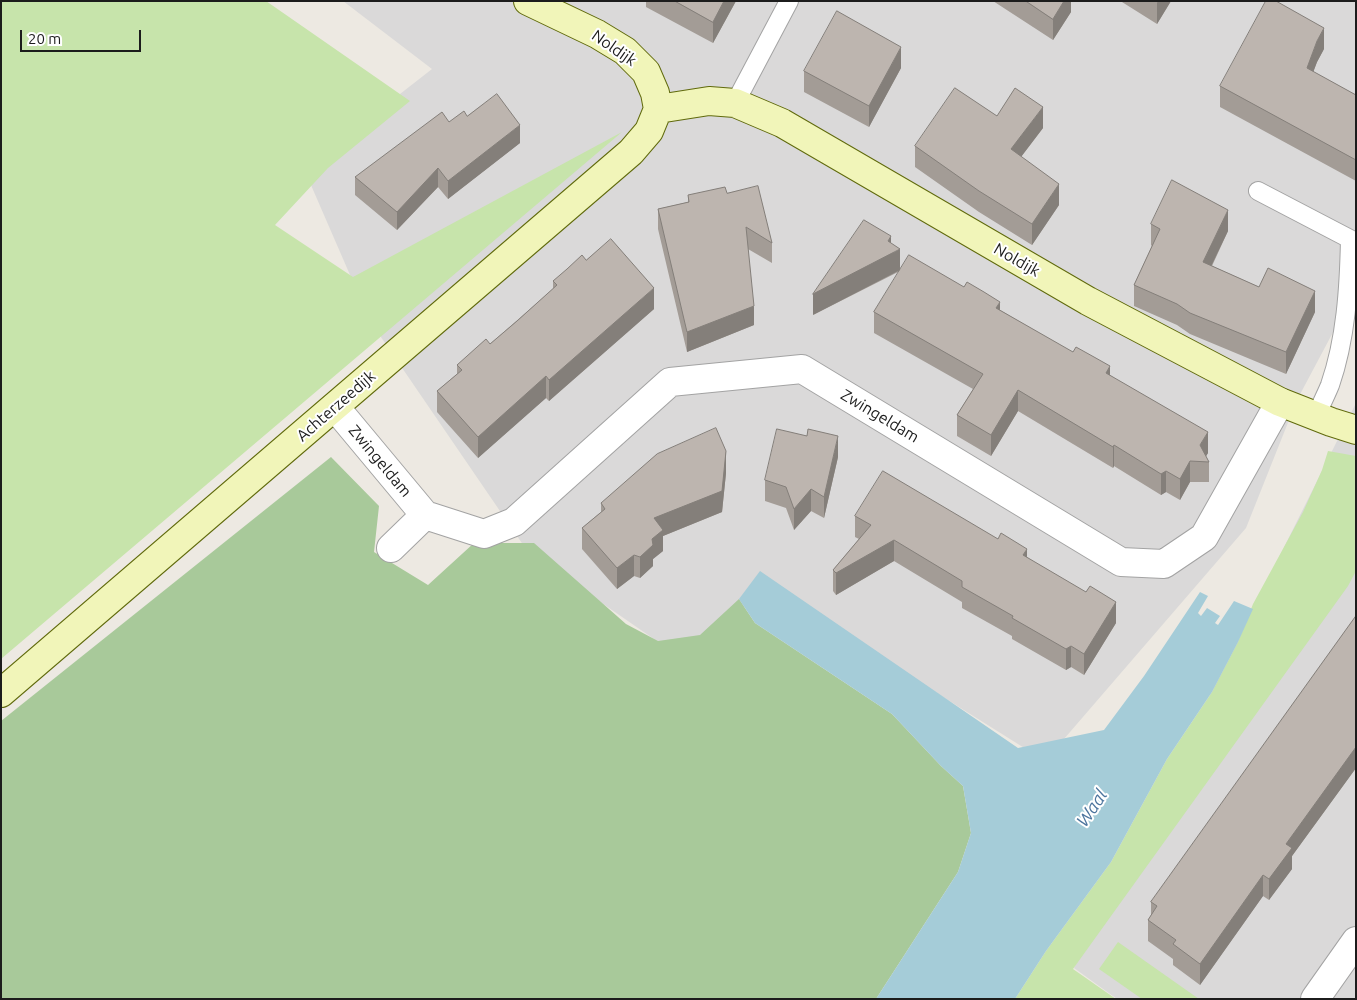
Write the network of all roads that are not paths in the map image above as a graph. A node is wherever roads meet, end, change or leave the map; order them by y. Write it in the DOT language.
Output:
graph roads {
  1 [pos="528,1"];
  2 [pos="790,1"];
  3 [pos="735,103"];
  4 [pos="658,109"];
  5 [pos="1258,191"];
  6 [pos="335,407"];
  7 [pos="1317,416"];
  8 [pos="425,515"];
  9 [pos="391,548"];
  10 [pos="1,693"];
  11 [pos="1356,941"];
  12 [pos="1315,999"];
  1 -- 4 [label="street, Noldijk"];
  2 -- 3 [label="lane"];
  3 -- 4 [label="street, Noldijk"];
  3 -- 7 [label="street, Noldijk"];
  4 -- 6 [label="street, Achterzeedijk"];
  5 -- 7 [label="lane"];
  6 -- 8 [label="street, Zwingeldam"];
  6 -- 10 [label="street, Achterzeedijk"];
  7 -- 8 [label="street, Zwingeldam"];
  8 -- 9 [label="street"];
  11 -- 12 [label="street"];
}
